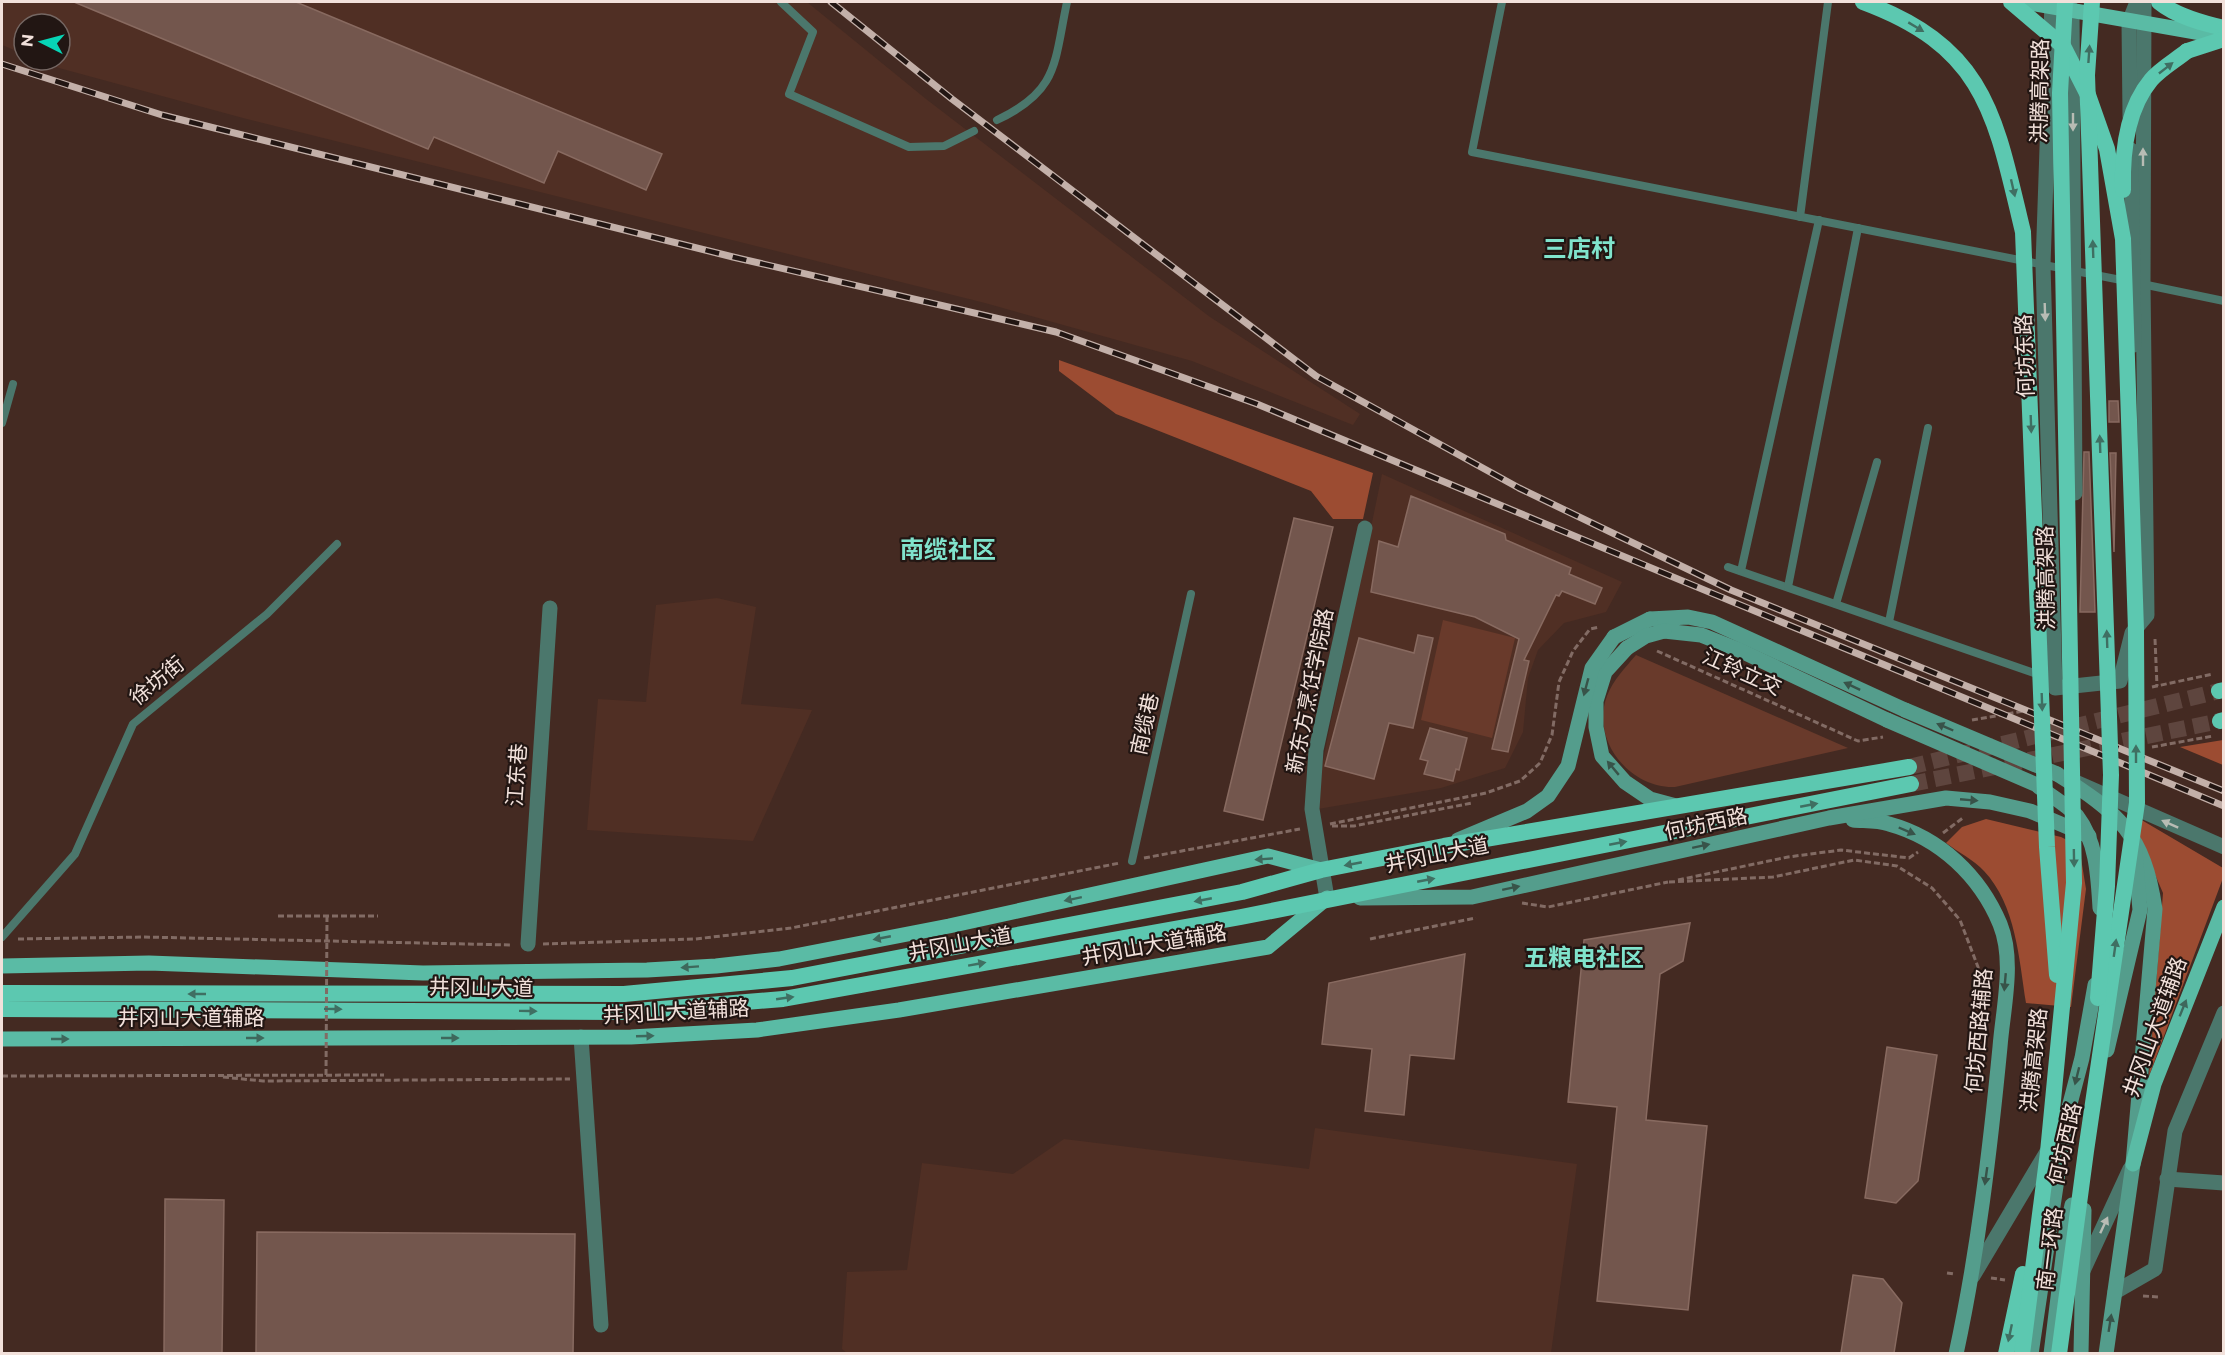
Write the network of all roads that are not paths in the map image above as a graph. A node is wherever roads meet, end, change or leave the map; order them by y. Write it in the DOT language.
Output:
graph roads {
  1 [pos="781,2"];
  2 [pos="1066,2"];
  3 [pos="1502,2"];
  4 [pos="1828,2"];
  5 [pos="1863,2"];
  6 [pos="2011,2"];
  7 [pos="2024,2"];
  8 [pos="2092,2"];
  9 [pos="2137,2"];
  10 [pos="2144,2"];
  11 [pos="2159,2"];
  12 [pos="2062,4"];
  13 [pos="2129,22"];
  14 [pos="2145,25"];
  15 [pos="2223,28"];
  16 [pos="2223,38"];
  17 [pos="998,120"];
  18 [pos="974,131"];
  19 [pos="1800,217"];
  20 [pos="1819,220"];
  21 [pos="1858,228"];
  22 [pos="2123,239"];
  23 [pos="2043,265"];
  24 [pos="2074,271"];
  25 [pos="2138,283"];
  26 [pos="2223,301"];
  27 [pos="13,384"];
  28 [pos="2,423"];
  29 [pos="1928,428"];
  30 [pos="1876,462"];
  31 [pos="1365,528"];
  32 [pos="337,544"];
  33 [pos="1728,567"];
  34 [pos="1741,571"];
  35 [pos="1788,587"];
  36 [pos="1191,594"];
  37 [pos="1836,604"];
  38 [pos="550,608"];
  39 [pos="1889,622"];
  40 [pos="2055,680"];
  41 [pos="2076,685"];
  42 [pos="2057,774"];
  43 [pos="1679,807"];
  44 [pos="1829,818"];
  45 [pos="2089,836"];
  46 [pos="2134,839"];
  47 [pos="1444,846"];
  48 [pos="2223,847"];
  49 [pos="1132,861"];
  50 [pos="1321,870"];
  51 [pos="1327,898"];
  52 [pos="2223,908"];
  53 [pos="2,937"];
  54 [pos="528,944"];
  55 [pos="2,966"];
  56 [pos="2,993"];
  57 [pos="2,1009"];
  58 [pos="2223,1013"];
  59 [pos="2061,1019"];
  60 [pos="581,1037"];
  61 [pos="2,1039"];
  62 [pos="2066,1119"];
  63 [pos="2086,1151"];
  64 [pos="2048,1152"];
  65 [pos="2133,1164"];
  66 [pos="2167,1179"];
  67 [pos="2223,1183"];
  68 [pos="1973,1276"];
  69 [pos="2115,1292"];
  70 [pos="602,1325"];
  71 [pos="2053,1335"];
  72 [pos="1956,1353"];
  73 [pos="1965,1353"];
  74 [pos="2006,1353"];
  75 [pos="2022,1353"];
  76 [pos="2031,1353"];
  77 [pos="2051,1353"];
  78 [pos="2060,1353"];
  79 [pos="2081,1353"];
  80 [pos="2106,1353"];
  1 -- 18 [label="lane"];
  2 -- 17 [label="lane"];
  3 -- 19 [label="lane"];
  4 -- 19 [label="lane"];
  5 -- 59 [label="highway, one-way, bridge"];
  6 -- 22 [label="highway, bridge"];
  7 -- 12 [label="main road"];
  63 -- 8 [label="highway, one-way, bridge"];
  9 -- 13 [label="street"];
  10 -- 14 [label="street"];
  11 -- 15 [label="highway"];
  12 -- 13 [label="main road"];
  12 -- 23 [label="street, 何坊东路"];
  12 -- 24 [label="street, one-way"];
  12 -- 59 [label="highway, 洪腾高架路, one-way, bridge"];
  13 -- 14 [label="main road"];
  13 -- 25 [label="street"];
  14 -- 16 [label="main road"];
  25 -- 14 [label="street, one-way"];
  22 -- 16 [label="highway, one-way, bridge"];
  19 -- 20 [label="lane"];
  20 -- 21 [label="lane"];
  20 -- 34 [label="lane"];
  21 -- 23 [label="lane"];
  21 -- 35 [label="lane"];
  63 -- 22 [label="highway, one-way, bridge"];
  23 -- 24 [label="lane"];
  23 -- 40 [label="street, 何坊东路, one-way"];
  24 -- 25 [label="lane"];
  24 -- 41 [label="street"];
  25 -- 26 [label="lane"];
  25 -- 41 [label="street"];
  27 -- 28 [label="lane"];
  29 -- 39 [label="lane"];
  30 -- 37 [label="lane"];
  31 -- 50 [label="street, 新东方烹饪学院路"];
  32 -- 53 [label="lane, 徐坊街"];
  33 -- 34 [label="lane"];
  34 -- 35 [label="lane"];
  35 -- 37 [label="lane"];
  36 -- 49 [label="lane, 南缆巷"];
  37 -- 39 [label="lane"];
  38 -- 54 [label="street, 江东巷"];
  39 -- 40 [label="lane"];
  40 -- 41 [label="street"];
  42 -- 46 [label="main road"];
  42 -- 47 [label="main road, one-way, bridge"];
  48 -- 42 [label="street, one-way"];
  43 -- 45 [label="main road, 何坊西路, one-way, bridge"];
  43 -- 47 [label="highway, 井冈山大道"];
  51 -- 43 [label="highway, 井冈山大道, one-way"];
  44 -- 45 [label="main road, 何坊西路, one-way"];
  51 -- 44 [label="main road, 何坊西路, one-way"];
  44 -- 68 [label="main road, 何坊西路辅路, one-way"];
  45 -- 62 [label="main road, 何坊西路, one-way"];
  46 -- 65 [label="main road"];
  46 -- 71 [label="main road, 何坊西路"];
  47 -- 50 [label="highway, 井冈山大道, one-way"];
  50 -- 51 [label="street, 新东方烹饪学院路"];
  50 -- 55 [label="main road, 井冈山大道辅路, one-way"];
  50 -- 56 [label="highway, 井冈山大道, one-way"];
  57 -- 51 [label="highway, 井冈山大道, one-way"];
  60 -- 51 [label="main road, 井冈山大道辅路, one-way"];
  65 -- 52 [label="main road, 井冈山大道辅路, one-way"];
  58 -- 66 [label="street"];
  59 -- 64 [label="highway, 洪腾高架路, bridge"];
  61 -- 60 [label="main road, 井冈山大道辅路, one-way"];
  60 -- 70 [label="street"];
  62 -- 68 [label="street"];
  62 -- 76 [label="main road, 何坊西路"];
  63 -- 78 [label="highway, 南一环路, bridge"];
  63 -- 79 [label="main road, bridge"];
  64 -- 74 [label="highway, one-way, bridge"];
  64 -- 75 [label="highway, 南一环路, bridge"];
  65 -- 69 [label="main road"];
  71 -- 65 [label="street, one-way"];
  66 -- 67 [label="street"];
  66 -- 69 [label="street"];
  68 -- 72 [label="main road, 何坊西路辅路"];
  68 -- 73 [label="main road"];
  80 -- 69 [label="main road, one-way"];
  71 -- 77 [label="main road, 何坊西路"];
}
